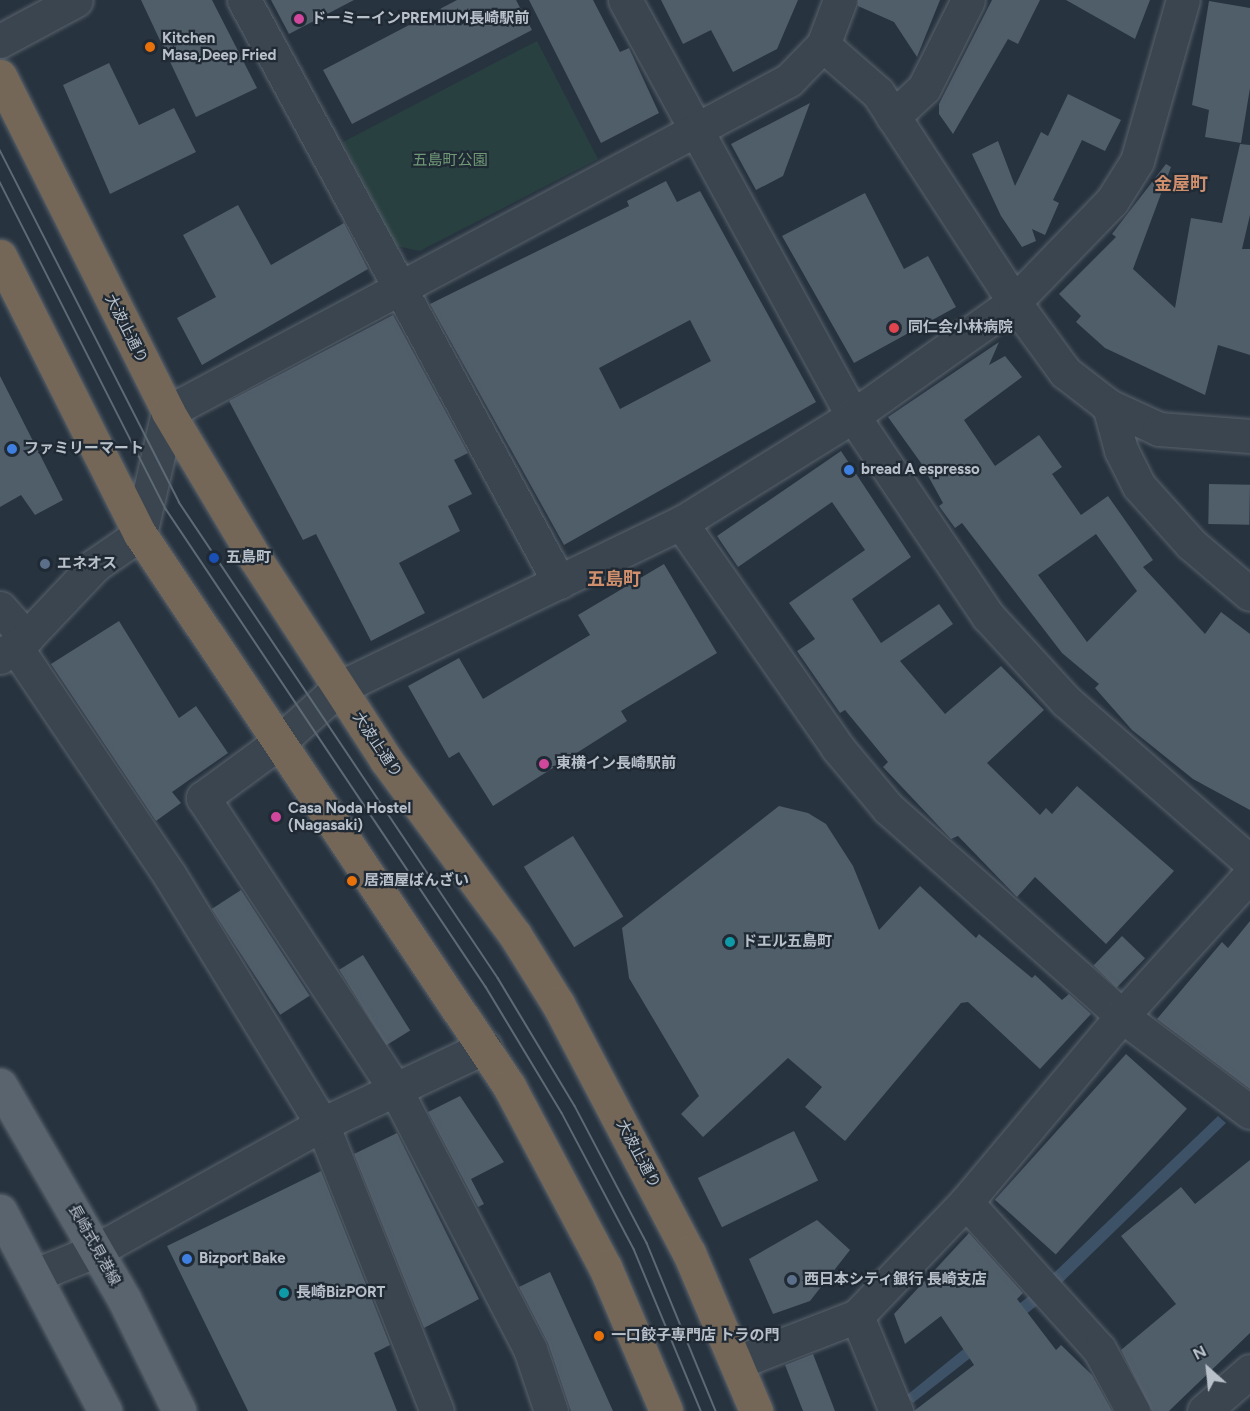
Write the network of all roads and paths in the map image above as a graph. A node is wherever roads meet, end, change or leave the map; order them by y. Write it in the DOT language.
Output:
graph roads {
  1 [pos="76,0"];
  2 [pos="244,0"];
  3 [pos="625,0"];
  4 [pos="840,0"];
  5 [pos="968,0"];
  6 [pos="1183,0"];
  7 [pos="0,41"];
  8 [pos="823,45"];
  9 [pos="0,76"];
  10 [pos="893,117"];
  11 [pos="696,130"];
  12 [pos="0,256"];
  13 [pos="401,290"];
  14 [pos="1014,302"];
  15 [pos="1109,406"];
  16 [pos="168,412"];
  17 [pos="853,416"];
  18 [pos="1250,436"];
  19 [pos="681,523"];
  20 [pos="141,534"];
  21 [pos="559,582"];
  22 [pos="1250,594"];
  23 [pos="0,608"];
  24 [pos="14,647"];
  25 [pos="339,688"];
  26 [pos="278,743"];
  27 [pos="1250,862"];
  28 [pos="1250,875"];
  29 [pos="1122,1016"];
  30 [pos="485,1047"];
  31 [pos="0,1085"];
  32 [pos="395,1089"];
  33 [pos="1250,1112"];
  34 [pos="322,1124"];
  35 [pos="966,1202"];
  36 [pos="0,1211"];
  37 [pos="97,1250"];
  38 [pos="35,1275"];
  39 [pos="857,1316"];
  40 [pos="738,1362"];
  41 [pos="1250,1371"];
  42 [pos="105,1411"];
  43 [pos="179,1411"];
  44 [pos="437,1411"];
  45 [pos="551,1411"];
  46 [pos="666,1411"];
  47 [pos="756,1411"];
  48 [pos="896,1411"];
  49 [pos="1133,1411"];
  50 [pos="1204,1411"];
  1 -- 7 [label="street"];
  2 -- 13 [label="street"];
  3 -- 11 [label="street"];
  4 -- 8 [label="street"];
  5 -- 10 [label="street"];
  6 -- 14 [label="street"];
  8 -- 10 [label="street"];
  8 -- 11 [label="street"];
  9 -- 16 [label="highway, 大波止通り"];
  10 -- 14 [label="street"];
  11 -- 13 [label="street"];
  11 -- 17 [label="street"];
  12 -- 20 [label="highway"];
  13 -- 16 [label="street"];
  13 -- 21 [label="street"];
  14 -- 15 [label="street"];
  14 -- 17 [label="street"];
  15 -- 18 [label="street"];
  15 -- 22 [label="street"];
  16 -- 20 [label="street"];
  16 -- 25 [label="highway, 大波止通り"];
  17 -- 19 [label="street"];
  17 -- 27 [label="street"];
  19 -- 21 [label="street"];
  19 -- 29 [label="street"];
  20 -- 24 [label="street"];
  20 -- 26 [label="highway"];
  21 -- 25 [label="street"];
  23 -- 24 [label="street"];
  24 -- 34 [label="street"];
  25 -- 26 [label="street"];
  25 -- 40 [label="highway, 大波止通り"];
  26 -- 30 [label="highway"];
  26 -- 32 [label="street"];
  28 -- 29 [label="street"];
  29 -- 33 [label="street"];
  29 -- 35 [label="street"];
  30 -- 32 [label="street"];
  30 -- 46 [label="highway"];
  31 -- 37 [label="main road, 長崎式見港線"];
  32 -- 34 [label="street"];
  32 -- 45 [label="street"];
  34 -- 37 [label="street"];
  34 -- 44 [label="street"];
  35 -- 39 [label="street"];
  35 -- 49 [label="street"];
  36 -- 38 [label="main road"];
  37 -- 38 [label="street"];
  37 -- 43 [label="main road, 長崎式見港線"];
  38 -- 42 [label="main road"];
  39 -- 40 [label="street"];
  39 -- 48 [label="street"];
  40 -- 47 [label="highway, 大波止通り"];
  41 -- 50 [label="street"];
}
